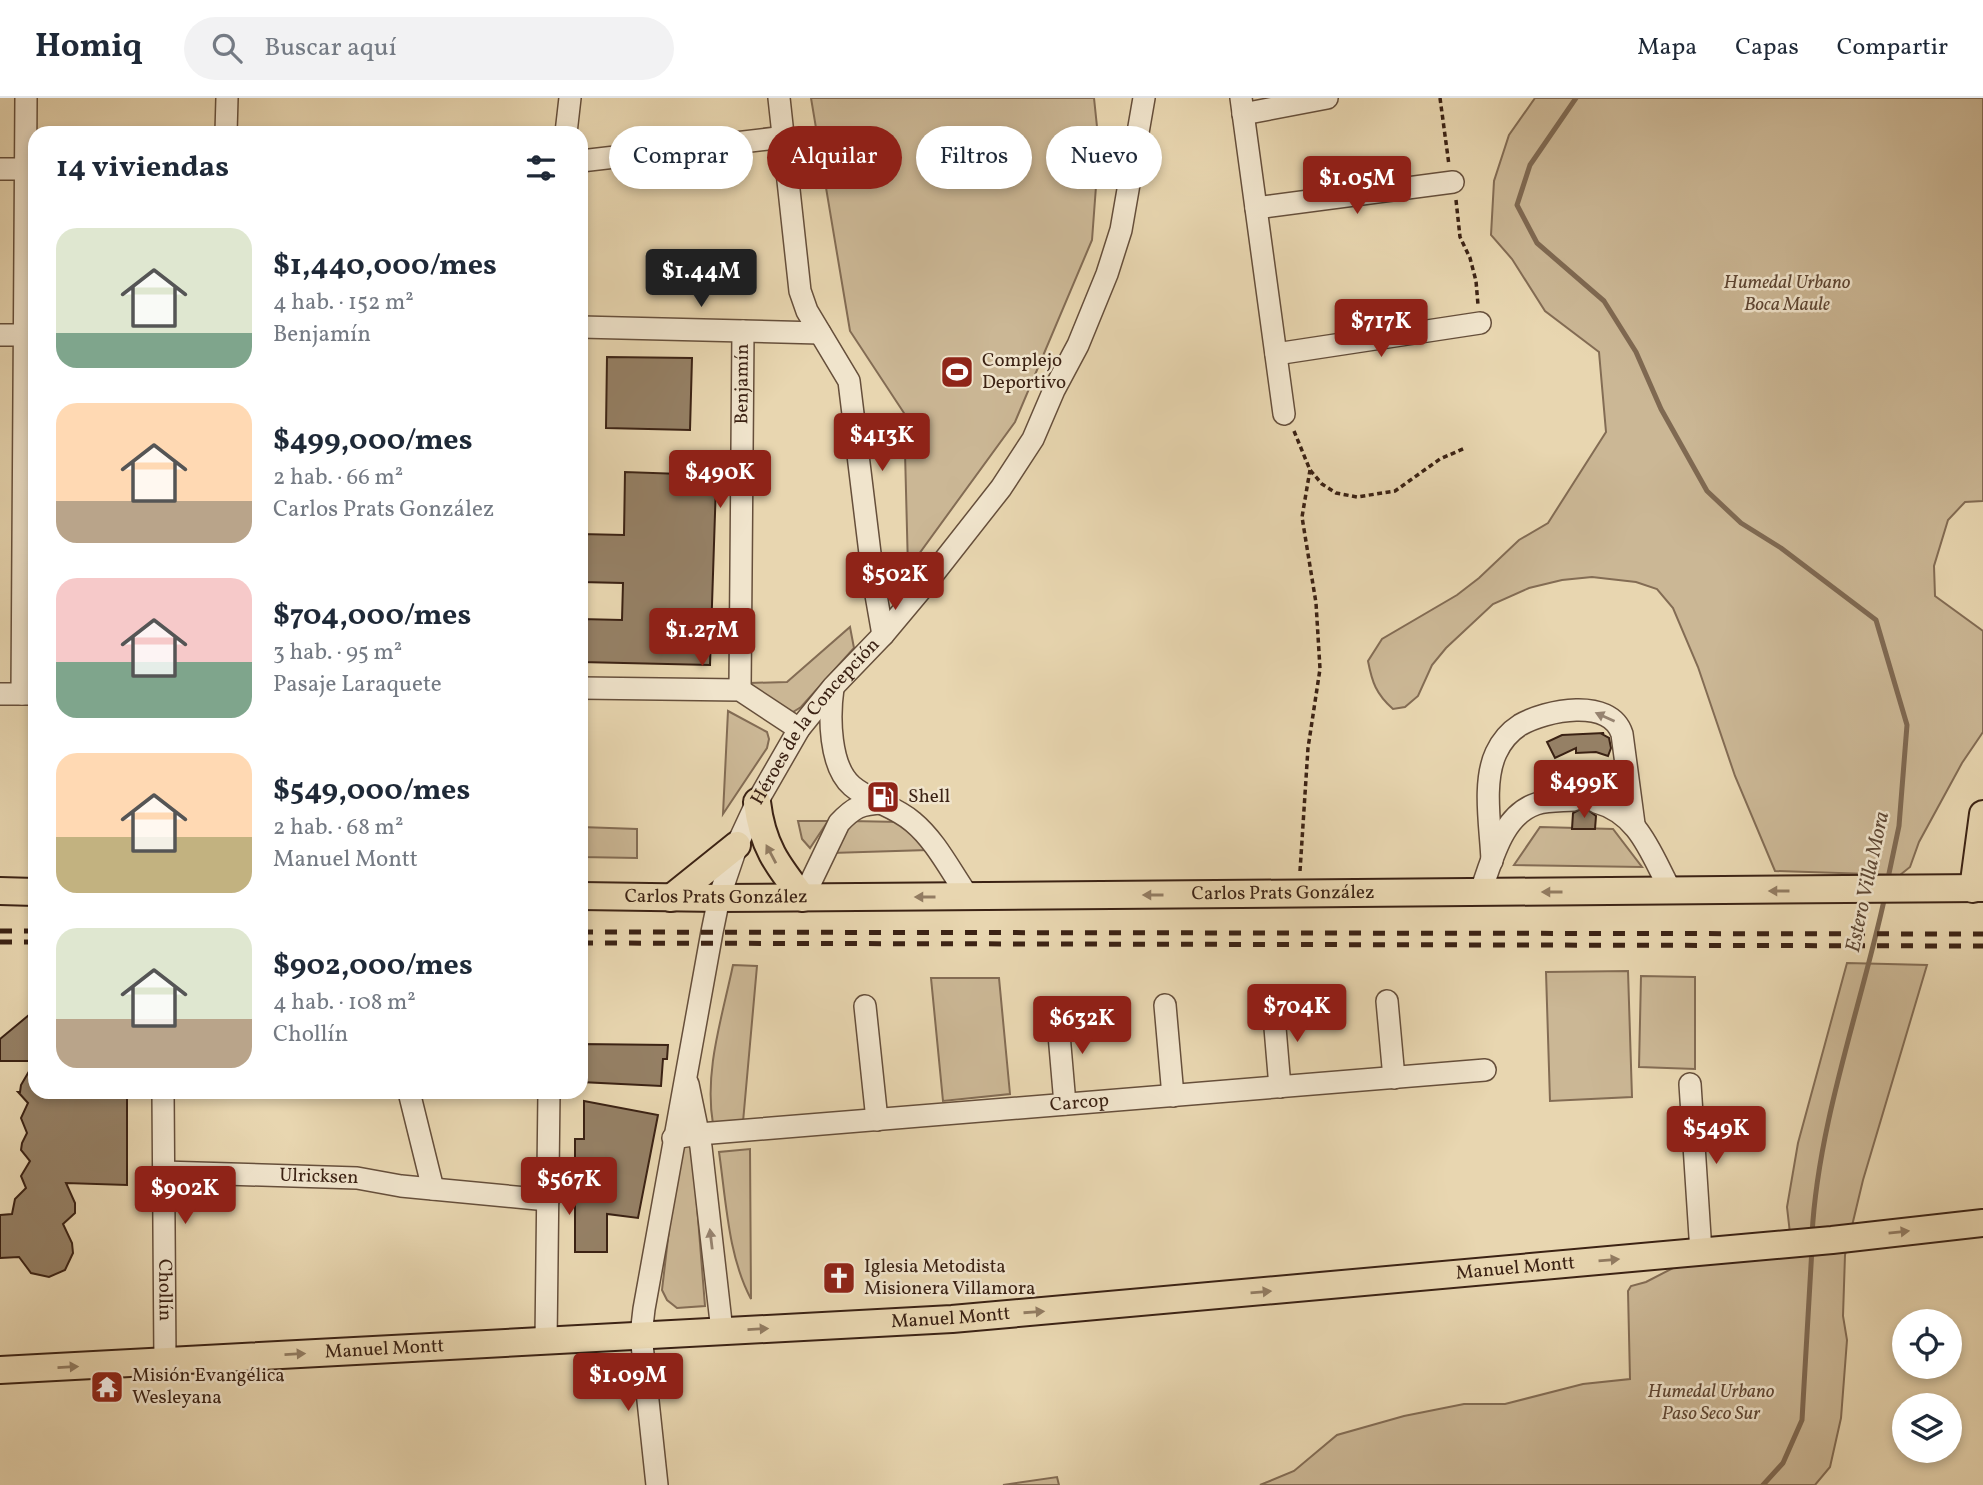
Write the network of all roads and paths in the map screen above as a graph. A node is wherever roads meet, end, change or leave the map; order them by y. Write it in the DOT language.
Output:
graph roads {
  1 [pos="26,98"];
  2 [pos="227,98"];
  3 [pos="570,98"];
  4 [pos="779,98"];
  5 [pos="1144,98"];
  6 [pos="1327,98"];
  7 [pos="1440,98"];
  8 [pos="1242,106"];
  9 [pos="226,126"];
  10 [pos="567,126"];
  11 [pos="783,126"];
  12 [pos="28,134"];
  13 [pos="767,139"];
  14 [pos="588,160"];
  15 [pos="0,169"];
  16 [pos="28,169"];
  17 [pos="1453,182"];
  18 [pos="790,189"];
  19 [pos="1256,208"];
  20 [pos="1480,323"];
  21 [pos="588,327"];
  22 [pos="743,331"];
  23 [pos="820,333"];
  24 [pos="0,335"];
  25 [pos="28,335"];
  26 [pos="1276,354"];
  27 [pos="1284,414"];
  28 [pos="1465,448"];
  29 [pos="1310,470"];
  30 [pos="873,578"];
  31 [pos="924,586"];
  32 [pos="883,635"];
  33 [pos="833,687"];
  34 [pos="588,688"];
  35 [pos="740,690"];
  36 [pos="0,694"];
  37 [pos="28,694"];
  38 [pos="799,729"];
  39 [pos="1574,800"];
  40 [pos="757,802"];
  41 [pos="1596,802"];
  42 [pos="882,803"];
  43 [pos="1983,814"];
  44 [pos="1634,824"];
  45 [pos="737,845"];
  46 [pos="1492,862"];
  47 [pos="1978,888"];
  48 [pos="0,891"];
  49 [pos="1671,891"];
  50 [pos="28,892"];
  51 [pos="1480,893"];
  52 [pos="1299,894"];
  53 [pos="588,897"];
  54 [pos="968,897"];
  55 [pos="671,898"];
  56 [pos="719,898"];
  57 [pos="803,898"];
  58 [pos="1387,1000"];
  59 [pos="1273,1004"];
  60 [pos="1165,1005"];
  61 [pos="865,1006"];
  62 [pos="1057,1011"];
  63 [pos="1485,1070"];
  64 [pos="686,1073"];
  65 [pos="1394,1078"];
  66 [pos="1690,1084"];
  67 [pos="1280,1087"];
  68 [pos="1173,1096"];
  69 [pos="163,1099"];
  70 [pos="411,1099"];
  71 [pos="549,1099"];
  72 [pos="1065,1104"];
  73 [pos="877,1119"];
  74 [pos="699,1134"];
  75 [pos="673,1138"];
  76 [pos="163,1172"];
  77 [pos="433,1189"];
  78 [pos="548,1200"];
  79 [pos="1983,1223"];
  80 [pos="1701,1252"];
  81 [pos="722,1331"];
  82 [pos="641,1335"];
  83 [pos="546,1341"];
  84 [pos="164,1361"];
  85 [pos="0,1370"];
  86 [pos="657,1485"];
  1 -- 12 [label="street"];
  2 -- 9 [label="street"];
  3 -- 10 [label="street"];
  4 -- 11 [label="street"];
  5 -- 31 [label="street, Héroes de la Concepción"];
  6 -- 8 [label="street"];
  7 -- 17 [label="path"];
  8 -- 19 [label="street"];
  13 -- 14 [label="street"];
  15 -- 16 [label="street"];
  17 -- 19 [label="street"];
  17 -- 20 [label="path"];
  18 -- 23 [label="street"];
  19 -- 26 [label="street"];
  20 -- 26 [label="street"];
  21 -- 22 [label="street"];
  22 -- 23 [label="street"];
  22 -- 35 [label="street, Benjamín"];
  23 -- 30 [label="street"];
  24 -- 25 [label="street"];
  26 -- 27 [label="street"];
  27 -- 29 [label="path"];
  28 -- 29 [label="path"];
  29 -- 52 [label="path"];
  30 -- 31 [label="street"];
  30 -- 32 [label="street"];
  31 -- 32 [label="street, Héroes de la Concepción"];
  32 -- 33 [label="street, Héroes de la Concepción"];
  33 -- 38 [label="street, Héroes de la Concepción"];
  33 -- 42 [label="street"];
  34 -- 35 [label="street"];
  35 -- 38 [label="street"];
  36 -- 37 [label="street"];
  38 -- 40 [label="street, Héroes de la Concepción"];
  39 -- 46 [label="street"];
  40 -- 45 [label="street, Héroes de la Concepción"];
  57 -- 40 [label="main road, one-way"];
  41 -- 44 [label="street"];
  42 -- 54 [label="street"];
  42 -- 57 [label="street"];
  43 -- 47 [label="main road"];
  44 -- 46 [label="street, one-way"];
  44 -- 49 [label="street"];
  45 -- 55 [label="main road"];
  45 -- 56 [label="street, Héroes de la Concepción"];
  46 -- 51 [label="street"];
  47 -- 49 [label="main road, Carlos Prats González, one-way"];
  48 -- 50 [label="main road"];
  49 -- 51 [label="main road, Carlos Prats González, one-way"];
  51 -- 52 [label="main road, Carlos Prats González"];
  52 -- 54 [label="main road, Carlos Prats González, one-way"];
  53 -- 55 [label="main road, Carlos Prats González"];
  54 -- 57 [label="main road, Carlos Prats González, one-way"];
  55 -- 56 [label="main road, Carlos Prats González"];
  56 -- 57 [label="main road, Carlos Prats González"];
  56 -- 64 [label="street, Héroes de la Concepción"];
  58 -- 65 [label="street"];
  59 -- 67 [label="street"];
  60 -- 68 [label="street"];
  61 -- 73 [label="street"];
  62 -- 72 [label="street"];
  63 -- 65 [label="street, Carcop"];
  64 -- 74 [label="street, Héroes de la Concepción"];
  64 -- 75 [label="street, Héroes de la Concepción"];
  65 -- 67 [label="street, Carcop"];
  66 -- 80 [label="street"];
  67 -- 68 [label="street, Carcop"];
  68 -- 72 [label="street, Carcop"];
  69 -- 76 [label="street, Chollín"];
  70 -- 77 [label="street"];
  71 -- 78 [label="street"];
  72 -- 73 [label="street, Carcop"];
  73 -- 74 [label="street, Carcop"];
  74 -- 75 [label="street, Carcop"];
  81 -- 74 [label="street, Héroes de la Concepción, one-way"];
  75 -- 82 [label="street, Héroes de la Concepción"];
  76 -- 77 [label="street, Ulricksen"];
  76 -- 84 [label="street, Chollín"];
  77 -- 78 [label="street, Ulricksen"];
  78 -- 83 [label="street"];
  80 -- 79 [label="main road, Manuel Montt, one-way"];
  81 -- 80 [label="main road, Manuel Montt, one-way"];
  81 -- 82 [label="main road, Manuel Montt"];
  82 -- 83 [label="main road, Manuel Montt"];
  82 -- 86 [label="street, Héroes de la Concepción"];
  84 -- 83 [label="main road, Manuel Montt, one-way"];
  85 -- 84 [label="main road, Manuel Montt, one-way"];
}
